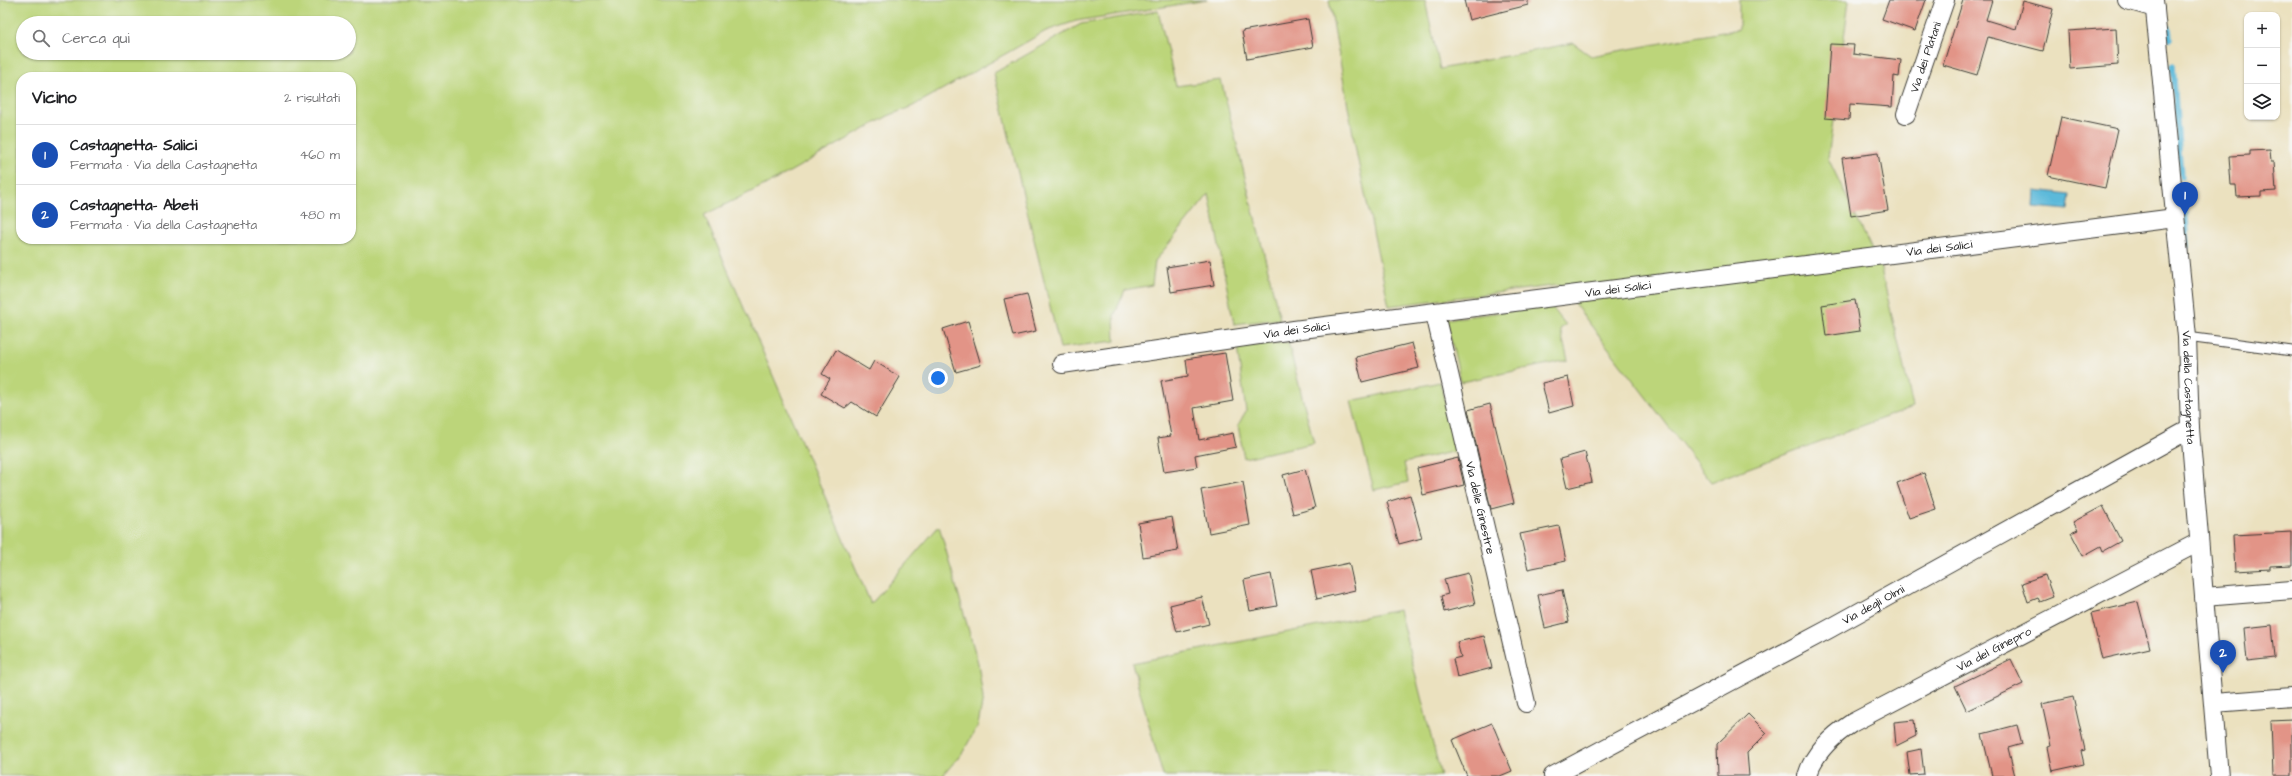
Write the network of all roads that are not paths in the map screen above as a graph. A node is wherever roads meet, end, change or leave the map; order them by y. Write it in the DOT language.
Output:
graph roads {
  1 [pos="1945,0"];
  2 [pos="2127,0"];
  3 [pos="2155,4"];
  4 [pos="1906,114"];
  5 [pos="2175,218"];
  6 [pos="1435,314"];
  7 [pos="2187,337"];
  8 [pos="2292,351"];
  9 [pos="1062,364"];
  10 [pos="2190,429"];
  11 [pos="2200,542"];
  12 [pos="2292,590"];
  13 [pos="2204,597"];
  14 [pos="2292,697"];
  15 [pos="1526,703"];
  16 [pos="2214,703"];
  17 [pos="1553,776"];
  18 [pos="1807,776"];
  19 [pos="2219,776"];
  1 -- 4 [label="street, Via dei Platani"];
  2 -- 3 [label="street"];
  3 -- 5 [label="street, Via della Castagnetta"];
  5 -- 6 [label="street, Via dei Salici"];
  5 -- 7 [label="street, Via della Castagnetta"];
  6 -- 9 [label="street, Via dei Salici"];
  6 -- 15 [label="street, Via delle Ginestre"];
  7 -- 8 [label="lane"];
  7 -- 10 [label="street, Via della Castagnetta"];
  10 -- 11 [label="street, Via della Castagnetta"];
  10 -- 17 [label="street, Via degli Olmi"];
  11 -- 13 [label="street, Via della Castagnetta"];
  11 -- 18 [label="street, Via del Ginepro"];
  12 -- 13 [label="street"];
  13 -- 16 [label="street, Via della Castagnetta"];
  14 -- 16 [label="street"];
  16 -- 19 [label="street, Via della Castagnetta"];
}
